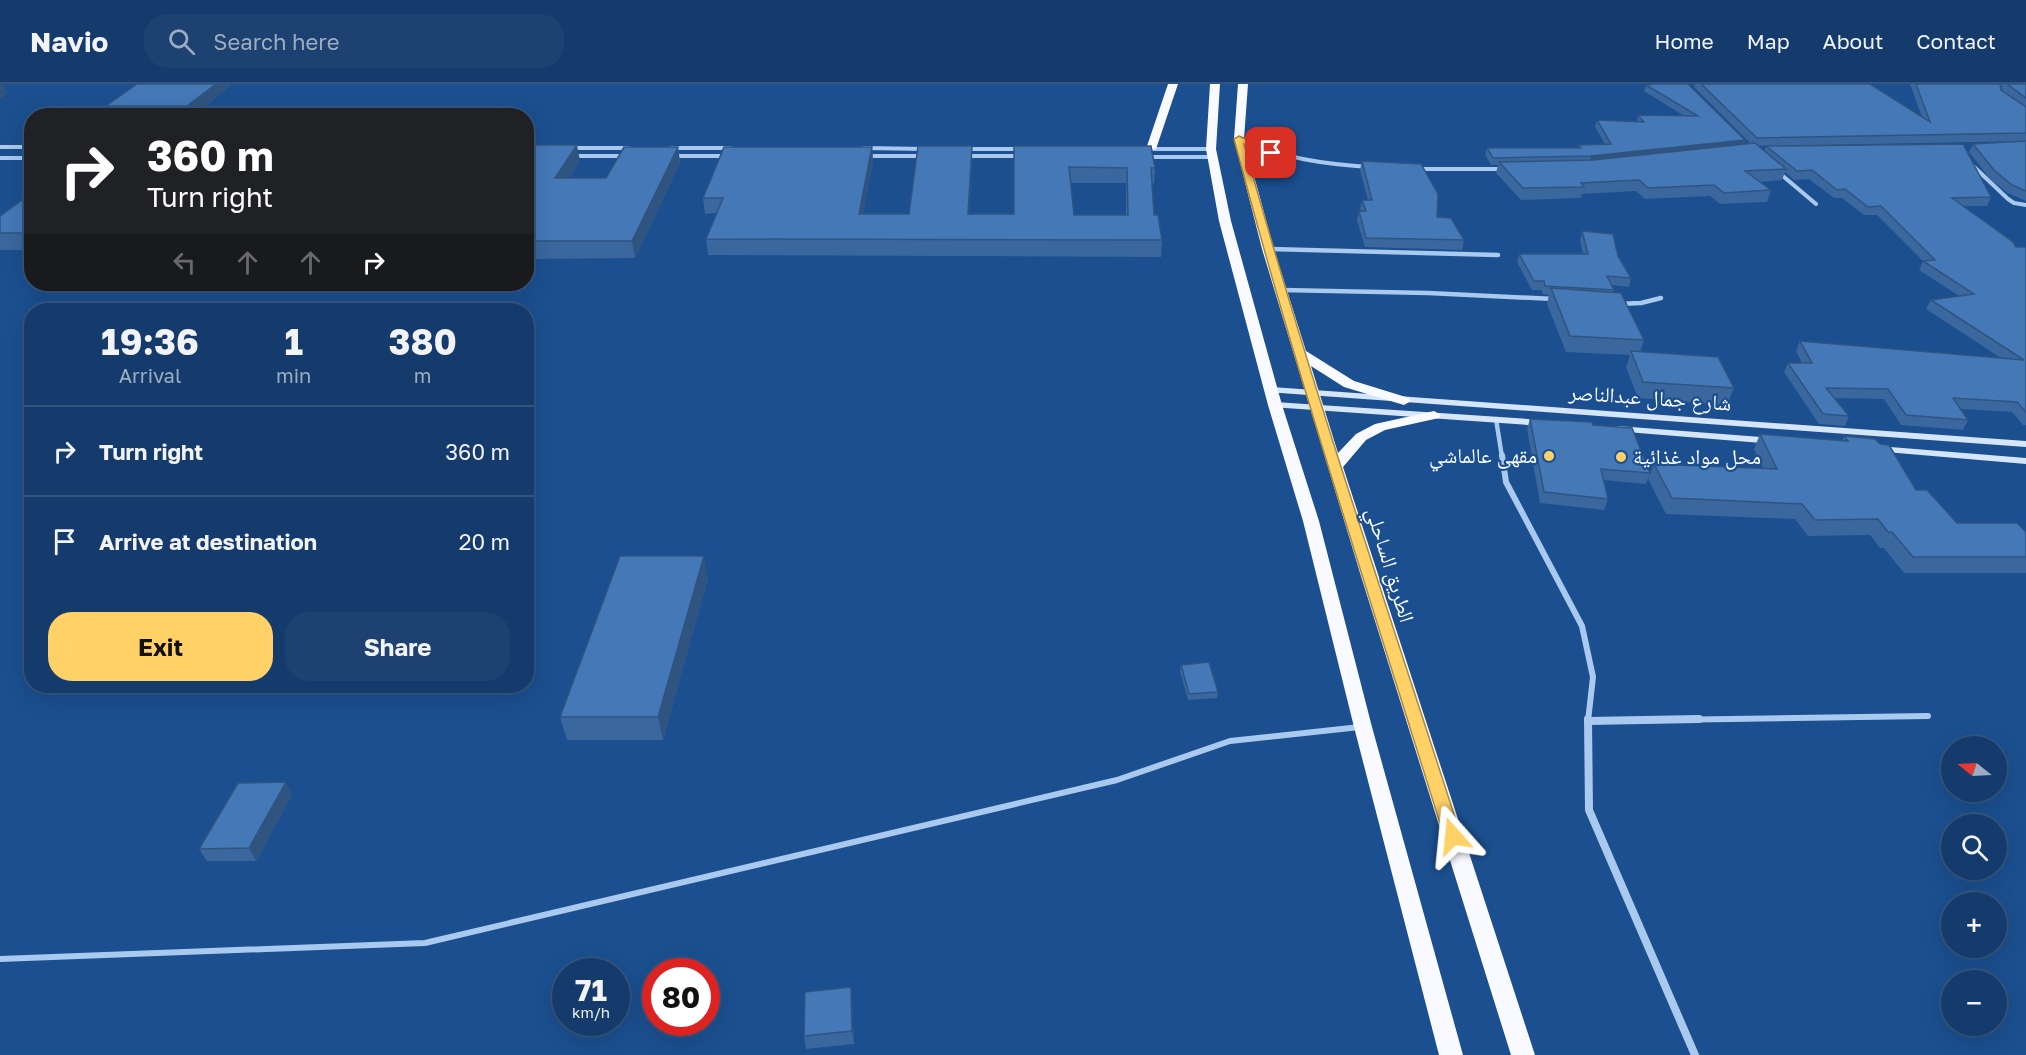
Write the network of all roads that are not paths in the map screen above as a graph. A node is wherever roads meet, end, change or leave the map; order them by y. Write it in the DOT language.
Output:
graph roads {
  1 [pos="1173,84"];
  2 [pos="1215,84"];
  3 [pos="1243,84"];
  4 [pos="1239,139"];
  5 [pos="0,147"];
  6 [pos="24,147"];
  7 [pos="561,148"];
  8 [pos="666,148"];
  9 [pos="737,148"];
  10 [pos="855,148"];
  11 [pos="938,148"];
  12 [pos="962,148"];
  13 [pos="1032,148"];
  14 [pos="1139,148"];
  15 [pos="1151,148"];
  16 [pos="1213,153"];
  17 [pos="571,156"];
  18 [pos="662,156"];
  19 [pos="734,156"];
  20 [pos="854,156"];
  21 [pos="926,156"];
  22 [pos="962,156"];
  23 [pos="1022,156"];
  24 [pos="1142,157"];
  25 [pos="0,158"];
  26 [pos="24,158"];
  27 [pos="1970,162"];
  28 [pos="1376,167"];
  29 [pos="1415,169"];
  30 [pos="1514,169"];
  31 [pos="1775,170"];
  32 [pos="1816,204"];
  33 [pos="2026,205"];
  34 [pos="1268,249"];
  35 [pos="1498,255"];
  36 [pos="1282,290"];
  37 [pos="1661,298"];
  38 [pos="1566,300"];
  39 [pos="1610,303"];
  40 [pos="1300,353"];
  41 [pos="1273,397"];
  42 [pos="1314,400"];
  43 [pos="1404,401"];
  44 [pos="1434,415"];
  45 [pos="1496,419"];
  46 [pos="1555,424"];
  47 [pos="1602,428"];
  48 [pos="1791,443"];
  49 [pos="2026,444"];
  50 [pos="1861,448"];
  51 [pos="2026,461"];
  52 [pos="1336,465"];
  53 [pos="1928,716"];
  54 [pos="1588,721"];
  55 [pos="1363,727"];
  56 [pos="0,959"];
  57 [pos="1451,1055"];
  58 [pos="1523,1055"];
  59 [pos="1695,1055"];
  1 -- 15 [label="highway"];
  2 -- 16 [label="highway"];
  3 -- 4 [label="highway, الطريق الساحلي"];
  4 -- 28 [label="street"];
  4 -- 34 [label="highway, الطريق الساحلي"];
  5 -- 6 [label="street"];
  7 -- 17 [label="street"];
  8 -- 9 [label="street"];
  10 -- 11 [label="street"];
  12 -- 13 [label="street"];
  14 -- 15 [label="street"];
  15 -- 16 [label="street"];
  16 -- 24 [label="street"];
  16 -- 41 [label="highway"];
  18 -- 19 [label="street"];
  20 -- 21 [label="street"];
  22 -- 23 [label="street"];
  25 -- 26 [label="street"];
  27 -- 33 [label="street"];
  29 -- 30 [label="street"];
  31 -- 32 [label="street"];
  34 -- 35 [label="street"];
  34 -- 36 [label="highway, الطريق الساحلي"];
  36 -- 38 [label="street"];
  36 -- 40 [label="highway, الطريق الساحلي"];
  37 -- 39 [label="street"];
  40 -- 42 [label="highway, الطريق الساحلي"];
  40 -- 43 [label="highway"];
  41 -- 42 [label="main road, شارع جمال عبدالناصر"];
  41 -- 55 [label="highway"];
  42 -- 43 [label="main road, شارع جمال عبدالناصر"];
  42 -- 44 [label="main road, شارع جمال عبدالناصر"];
  42 -- 52 [label="highway, الطريق الساحلي"];
  43 -- 49 [label="main road, شارع جمال عبدالناصر"];
  44 -- 45 [label="main road, شارع جمال عبدالناصر"];
  44 -- 52 [label="highway"];
  45 -- 46 [label="main road, شارع جمال عبدالناصر"];
  45 -- 54 [label="street"];
  47 -- 48 [label="main road, شارع جمال عبدالناصر"];
  50 -- 51 [label="main road"];
  52 -- 58 [label="highway, الطريق الساحلي"];
  53 -- 54 [label="street"];
  54 -- 59 [label="street"];
  55 -- 56 [label="lane"];
  55 -- 57 [label="highway"];
}
